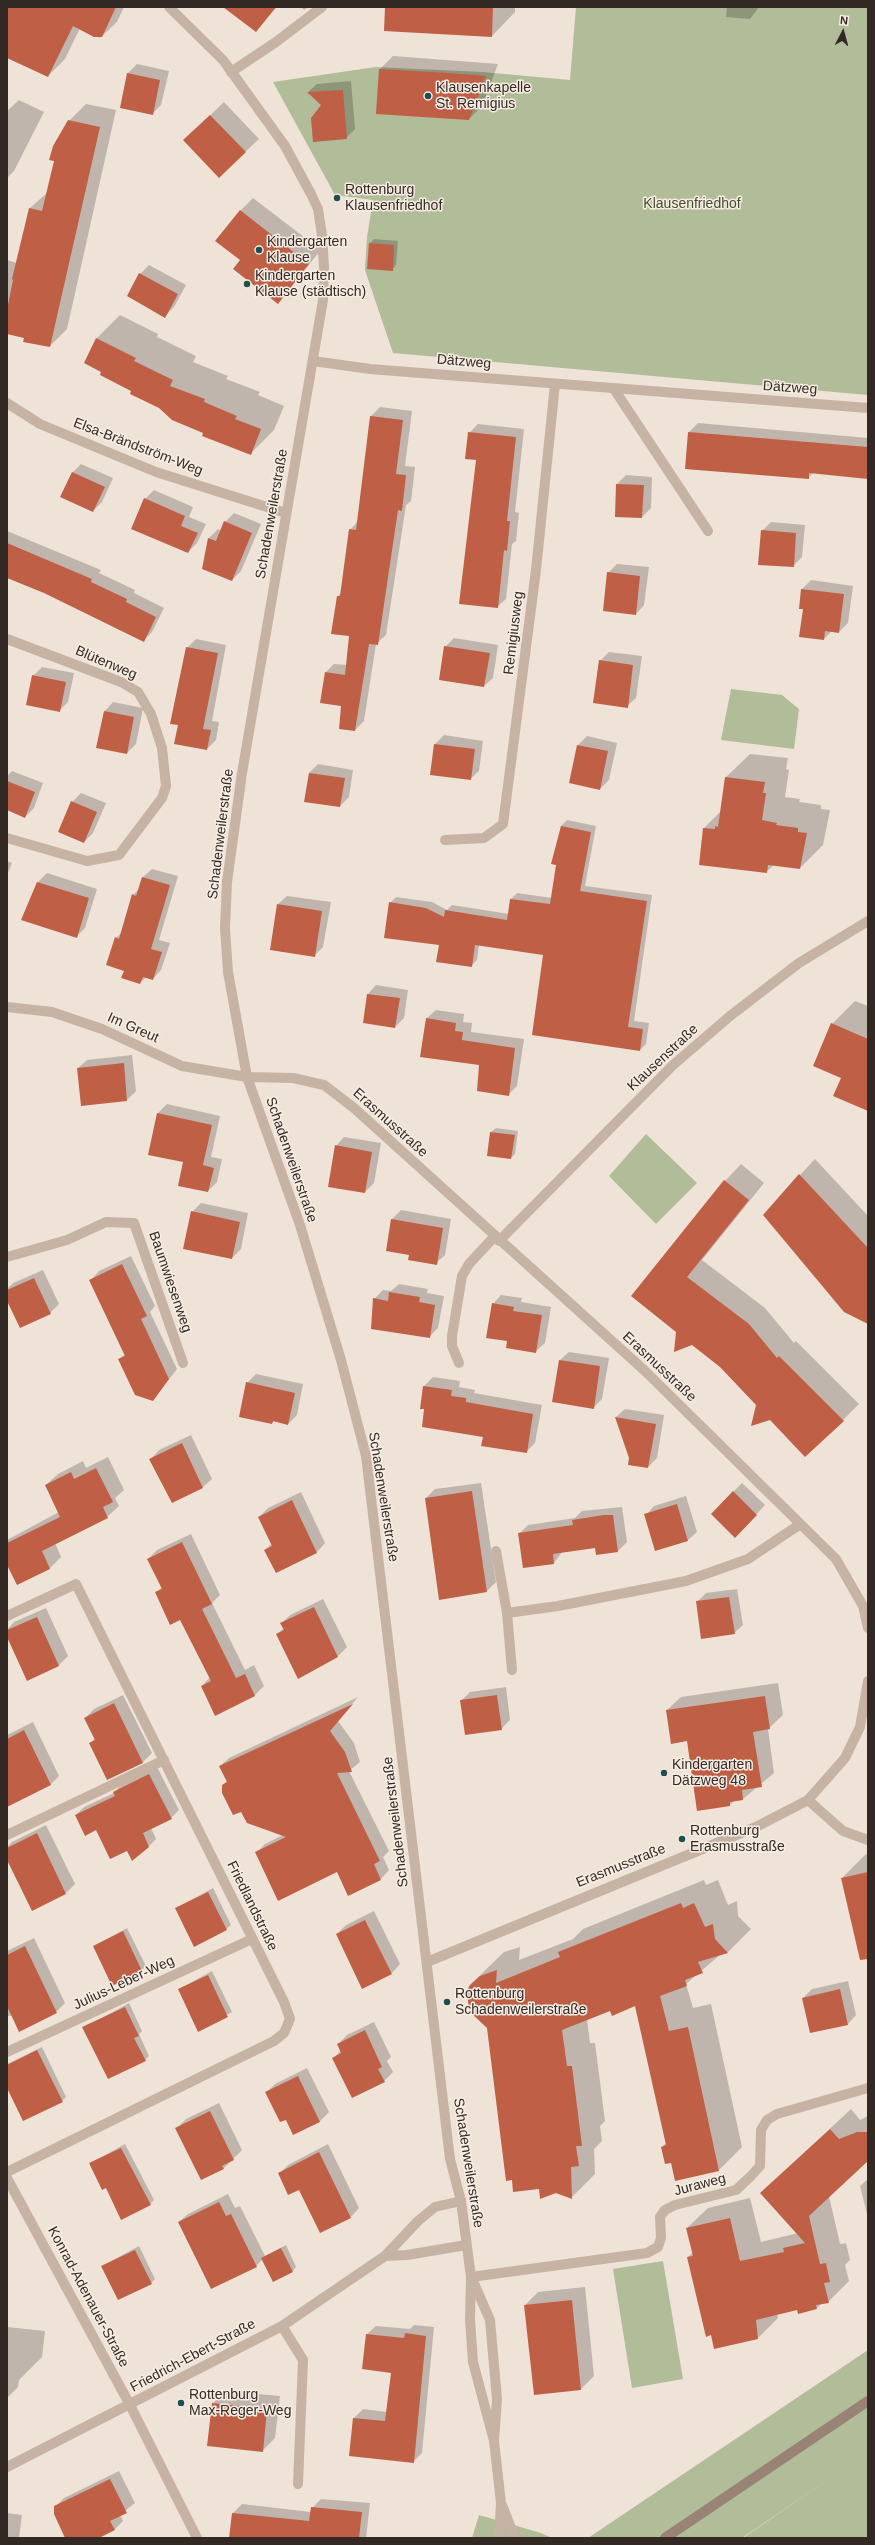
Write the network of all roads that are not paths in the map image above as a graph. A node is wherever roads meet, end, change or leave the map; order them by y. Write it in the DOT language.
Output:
graph roads {
  1 [pos="169,7"];
  2 [pos="322,7"];
  3 [pos="231,72"];
  4 [pos="313,361"];
  5 [pos="555,384"];
  6 [pos="614,389"];
  7 [pos="7,403"];
  8 [pos="868,408"];
  9 [pos="286,513"];
  10 [pos="708,531"];
  11 [pos="7,639"];
  12 [pos="7,838"];
  13 [pos="446,840"];
  14 [pos="868,921"];
  15 [pos="7,1007"];
  16 [pos="247,1077"];
  17 [pos="497,1239"];
  18 [pos="7,1257"];
  19 [pos="183,1363"];
  20 [pos="459,1363"];
  21 [pos="799,1525"];
  22 [pos="496,1551"];
  23 [pos="507,1613"];
  24 [pos="7,1616"];
  25 [pos="868,1628"];
  26 [pos="512,1670"];
  27 [pos="868,1681"];
  28 [pos="164,1760"];
  29 [pos="808,1800"];
  30 [pos="7,1835"];
  31 [pos="868,1840"];
  32 [pos="252,1939"];
  33 [pos="427,1962"];
  34 [pos="7,2052"];
  35 [pos="868,2088"];
  36 [pos="7,2172"];
  37 [pos="7,2178"];
  38 [pos="462,2201"];
  39 [pos="466,2245"];
  40 [pos="385,2256"];
  41 [pos="471,2277"];
  42 [pos="282,2326"];
  43 [pos="868,2401"];
  44 [pos="130,2405"];
  45 [pos="494,2441"];
  46 [pos="7,2467"];
  47 [pos="298,2484"];
  48 [pos="501,2503"];
  49 [pos="197,2538"];
  50 [pos="499,2538"];
  51 [pos="515,2538"];
  52 [pos="665,2538"];
  1 -- 3 [label="street, Schadenweilerstraße"];
  2 -- 3 [label="street"];
  3 -- 4 [label="street, Schadenweilerstraße"];
  4 -- 5 [label="street, Dätzweg"];
  4 -- 9 [label="street, Schadenweilerstraße"];
  5 -- 6 [label="street, Dätzweg"];
  5 -- 13 [label="street, Remigiusweg"];
  6 -- 8 [label="street, Dätzweg"];
  6 -- 10 [label="street"];
  7 -- 9 [label="street, Elsa-Brändström-Weg"];
  9 -- 16 [label="street, Schadenweilerstraße"];
  11 -- 12 [label="street, Blütenweg"];
  14 -- 17 [label="street, Klausenstraße"];
  15 -- 16 [label="street, Im Greut"];
  16 -- 17 [label="street, Erasmusstraße"];
  16 -- 33 [label="street, Schadenweilerstraße"];
  17 -- 20 [label="street"];
  17 -- 21 [label="street, Erasmusstraße"];
  18 -- 19 [label="street, Baumwiesenweg"];
  21 -- 23 [label="street"];
  21 -- 25 [label="street, Erasmusstraße"];
  22 -- 23 [label="street"];
  23 -- 26 [label="street"];
  24 -- 28 [label="street, Friedlandstraße"];
  27 -- 29 [label="street, Erasmusstraße"];
  28 -- 30 [label="street"];
  28 -- 32 [label="street, Friedlandstraße"];
  29 -- 31 [label="street"];
  29 -- 33 [label="street, Erasmusstraße"];
  32 -- 34 [label="street, Julius-Leber-Weg"];
  32 -- 36 [label="street, Friedlandstraße"];
  33 -- 38 [label="street, Schadenweilerstraße"];
  35 -- 41 [label="street, Juraweg"];
  37 -- 44 [label="street, Konrad-Adenauer-Straße"];
  38 -- 39 [label="street, Schadenweilerstraße"];
  38 -- 40 [label="street, Friedrich-Ebert-Straße"];
  39 -- 40 [label="street"];
  39 -- 41 [label="street, Schadenweilerstraße"];
  40 -- 42 [label="street, Friedrich-Ebert-Straße"];
  41 -- 45 [label="street, Schadenweilerstraße"];
  41 -- 45 [label="street, Schadenweilerstraße"];
  42 -- 44 [label="street, Friedrich-Ebert-Straße"];
  42 -- 47 [label="street"];
  43 -- 52 [label="main road"];
  44 -- 46 [label="street, Friedrich-Ebert-Straße"];
  44 -- 49 [label="street, Konrad-Adenauer-Straße"];
  45 -- 48 [label="street, Schadenweilerstraße"];
  48 -- 50 [label="street, Schadenweilerstraße"];
  48 -- 51 [label="street, Schadenweilerstraße"];
}
